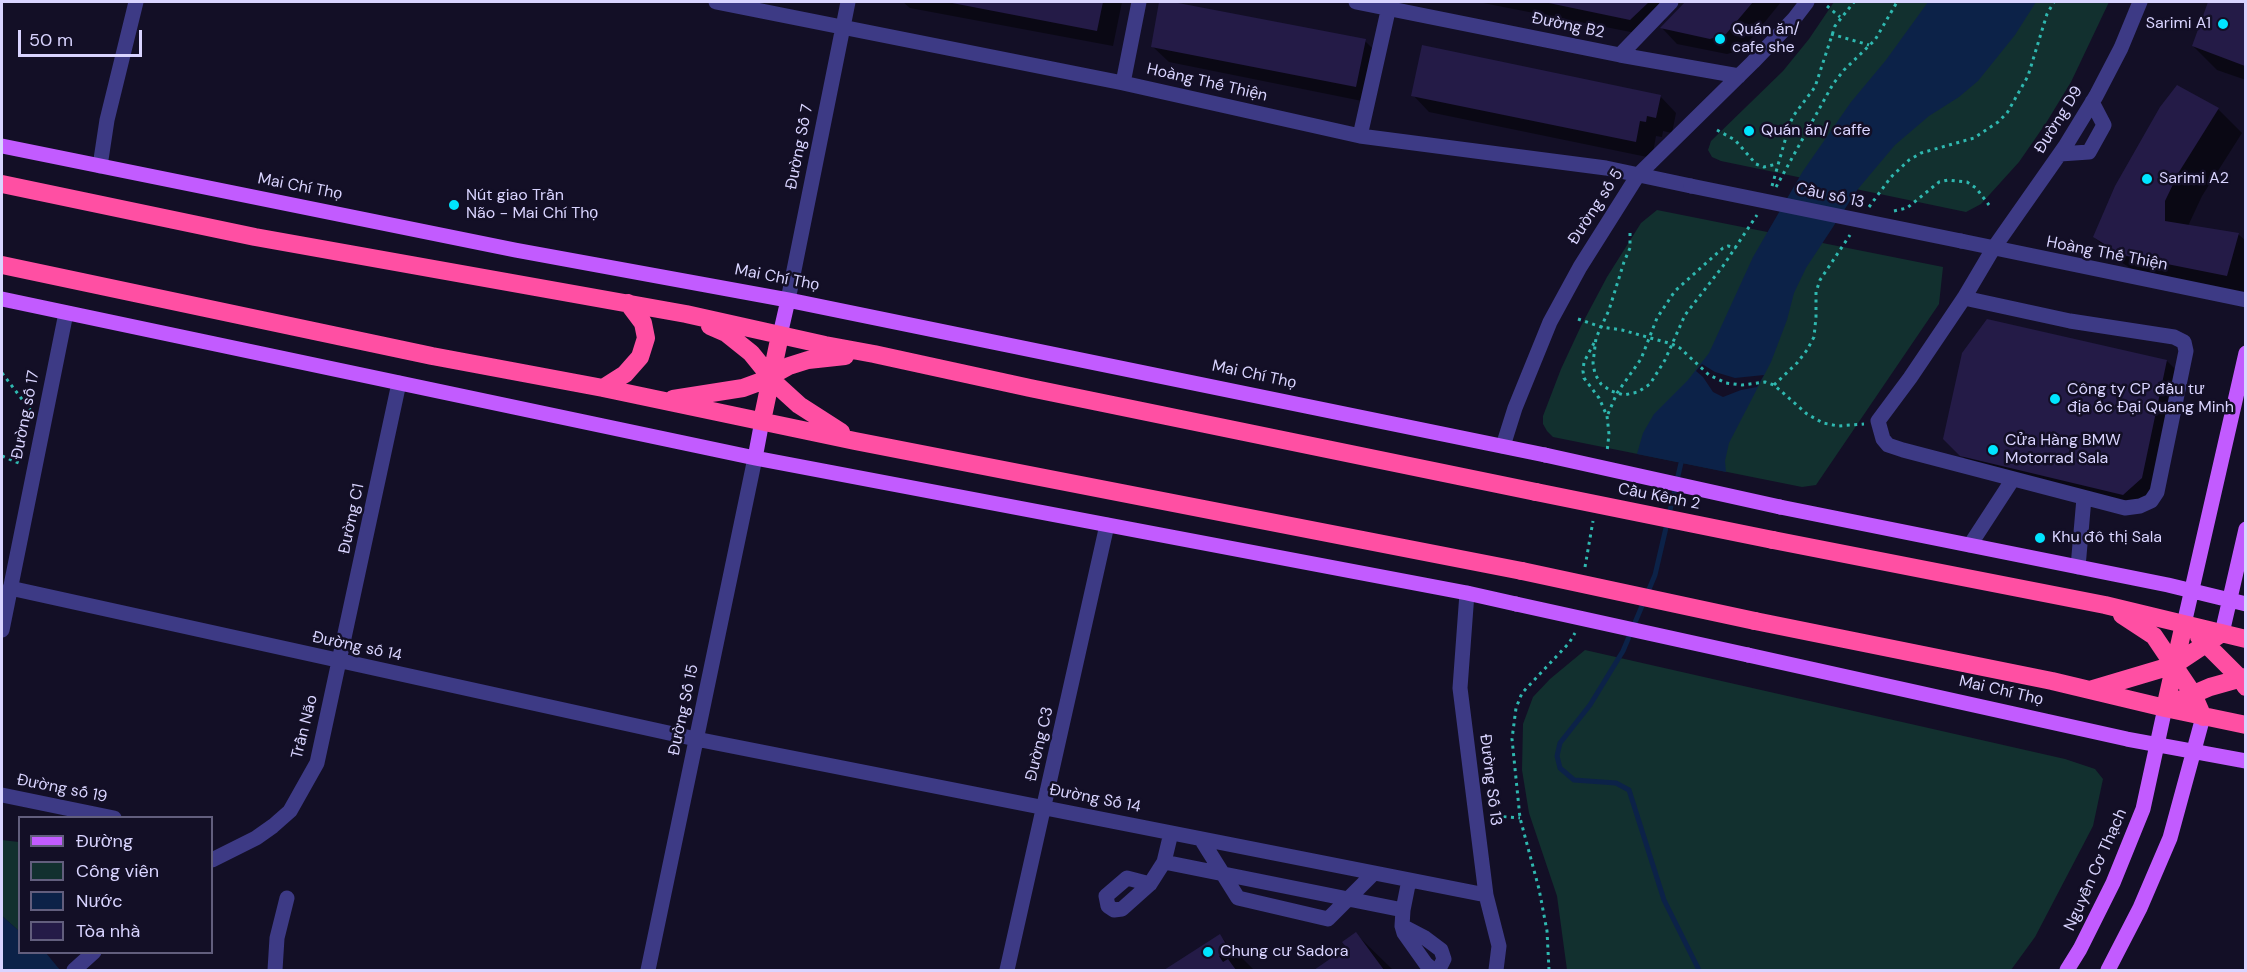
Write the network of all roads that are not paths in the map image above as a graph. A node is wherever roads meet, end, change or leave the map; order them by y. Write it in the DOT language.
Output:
graph roads {
  1 [pos="136,2"];
  2 [pos="716,2"];
  3 [pos="848,2"];
  4 [pos="1139,2"];
  5 [pos="1356,2"];
  6 [pos="1671,2"];
  7 [pos="1807,2"];
  8 [pos="2140,2"];
  9 [pos="1389,5"];
  10 [pos="842,28"];
  11 [pos="1620,55"];
  12 [pos="1739,76"];
  13 [pos="1124,82"];
  14 [pos="2092,102"];
  15 [pos="1360,136"];
  16 [pos="2,146"];
  17 [pos="2060,154"];
  18 [pos="100,166"];
  19 [pos="1638,175"];
  20 [pos="2,184"];
  21 [pos="1691,186"];
  22 [pos="1961,241"];
  23 [pos="1993,249"];
  24 [pos="2,265"];
  25 [pos="1964,298"];
  26 [pos="2,299"];
  27 [pos="788,300"];
  28 [pos="2246,300"];
  29 [pos="628,303"];
  30 [pos="66,313"];
  31 [pos="686,314"];
  32 [pos="780,335"];
  33 [pos="2246,353"];
  34 [pos="874,354"];
  35 [pos="771,377"];
  36 [pos="399,383"];
  37 [pos="603,388"];
  38 [pos="660,401"];
  39 [pos="762,421"];
  40 [pos="855,441"];
  41 [pos="1503,446"];
  42 [pos="1545,455"];
  43 [pos="755,458"];
  44 [pos="2013,479"];
  45 [pos="2084,498"];
  46 [pos="1107,525"];
  47 [pos="2246,529"];
  48 [pos="1970,545"];
  49 [pos="2078,567"];
  50 [pos="10,588"];
  51 [pos="2192,590"];
  52 [pos="1467,593"];
  53 [pos="2230,599"];
  54 [pos="2105,604"];
  55 [pos="2246,604"];
  56 [pos="2184,624"];
  57 [pos="2,630"];
  58 [pos="2222,633"];
  59 [pos="2246,639"];
  60 [pos="2213,650"];
  61 [pos="339,662"];
  62 [pos="2174,665"];
  63 [pos="2244,681"];
  64 [pos="2210,687"];
  65 [pos="2089,690"];
  66 [pos="2193,694"];
  67 [pos="2165,708"];
  68 [pos="2203,717"];
  69 [pos="2246,725"];
  70 [pos="696,739"];
  71 [pos="2157,745"];
  72 [pos="2195,753"];
  73 [pos="2246,761"];
  74 [pos="2,795"];
  75 [pos="1044,808"];
  76 [pos="104,816"];
  77 [pos="1170,833"];
  78 [pos="1201,839"];
  79 [pos="213,859"];
  80 [pos="1164,862"];
  81 [pos="1374,873"];
  82 [pos="1223,874"];
  83 [pos="1410,880"];
  84 [pos="1150,884"];
  85 [pos="1486,895"];
  86 [pos="287,898"];
  87 [pos="1348,899"];
  88 [pos="1403,910"];
  89 [pos="1402,926"];
  90 [pos="92,954"];
  91 [pos="74,970"];
  92 [pos="275,970"];
  93 [pos="648,970"];
  94 [pos="1007,970"];
  95 [pos="1496,970"];
  96 [pos="2067,970"];
  97 [pos="2108,970"];
  1 -- 18 [label="street"];
  2 -- 10 [label="street, Hoàng Thế Thiện"];
  3 -- 10 [label="street, Đường Số 7"];
  4 -- 13 [label="street"];
  5 -- 9 [label="street, Đường B2"];
  6 -- 11 [label="street"];
  7 -- 12 [label="street, Đường số 5"];
  8 -- 14 [label="street, Đường D9"];
  9 -- 11 [label="street, Đường B2"];
  9 -- 15 [label="street"];
  10 -- 13 [label="street, Hoàng Thế Thiện"];
  10 -- 27 [label="street, Đường Số 7"];
  11 -- 12 [label="street, Đường B2"];
  12 -- 19 [label="street, Đường số 5"];
  13 -- 15 [label="street, Hoàng Thế Thiện"];
  14 -- 17 [label="street, Đường D9"];
  14 -- 17 [label="street"];
  15 -- 19 [label="street, Hoàng Thế Thiện"];
  16 -- 18 [label="main road, Mai Chí Thọ"];
  17 -- 23 [label="street, Đường D9"];
  18 -- 27 [label="main road, Mai Chí Thọ"];
  19 -- 21 [label="street, Hoàng Thế Thiện"];
  19 -- 41 [label="street, Đường số 5"];
  20 -- 29 [label="highway"];
  21 -- 22 [label="street, Cầu số 13, bridge"];
  22 -- 23 [label="street, Hoàng Thế Thiện"];
  23 -- 25 [label="street, Đường D9"];
  23 -- 28 [label="street, Hoàng Thế Thiện"];
  24 -- 37 [label="highway"];
  25 -- 44 [label="street, Đường D9"];
  25 -- 45 [label="street"];
  26 -- 30 [label="main road"];
  27 -- 32 [label="main road"];
  27 -- 41 [label="main road, Mai Chí Thọ"];
  29 -- 31 [label="highway"];
  29 -- 37 [label="highway"];
  30 -- 36 [label="main road"];
  30 -- 50 [label="street, Đường số 17"];
  31 -- 32 [label="highway"];
  31 -- 35 [label="highway"];
  32 -- 34 [label="highway"];
  32 -- 35 [label="highway"];
  33 -- 51 [label="main road"];
  34 -- 35 [label="highway"];
  34 -- 54 [label="highway, Cầu Kênh 2, bridge"];
  35 -- 38 [label="highway"];
  35 -- 39 [label="highway"];
  35 -- 40 [label="highway"];
  36 -- 43 [label="main road"];
  36 -- 61 [label="street, Đường C1"];
  37 -- 38 [label="highway"];
  38 -- 39 [label="highway"];
  39 -- 40 [label="highway"];
  39 -- 43 [label="main road"];
  40 -- 65 [label="highway, Mai Chí Thọ, bridge"];
  41 -- 42 [label="main road, Mai Chí Thọ"];
  42 -- 48 [label="main road, Cầu Kênh 2, bridge"];
  43 -- 46 [label="main road"];
  43 -- 70 [label="street, Đường Số 15"];
  44 -- 45 [label="street"];
  44 -- 48 [label="street"];
  45 -- 49 [label="street"];
  46 -- 52 [label="main road"];
  46 -- 75 [label="street, Đường C3"];
  47 -- 53 [label="main road"];
  48 -- 49 [label="main road"];
  49 -- 51 [label="main road"];
  50 -- 57 [label="street, Đường số 17"];
  50 -- 61 [label="street, Đường số 14"];
  51 -- 53 [label="main road"];
  51 -- 56 [label="main road"];
  52 -- 71 [label="main road, Mai Chí Thọ, bridge"];
  52 -- 85 [label="street, Đường Số 13"];
  53 -- 55 [label="main road"];
  53 -- 58 [label="main road"];
  54 -- 56 [label="highway"];
  54 -- 62 [label="highway"];
  56 -- 58 [label="highway"];
  56 -- 60 [label="highway"];
  56 -- 62 [label="highway"];
  58 -- 59 [label="highway"];
  58 -- 60 [label="highway"];
  60 -- 62 [label="highway"];
  60 -- 63 [label="highway"];
  60 -- 64 [label="highway"];
  61 -- 70 [label="street, Đường số 14"];
  61 -- 79 [label="street, Trần Não"];
  62 -- 65 [label="highway"];
  62 -- 66 [label="highway"];
  62 -- 67 [label="highway"];
  63 -- 64 [label="highway"];
  64 -- 66 [label="highway"];
  64 -- 68 [label="highway"];
  65 -- 67 [label="highway, Mai Chí Thọ"];
  66 -- 67 [label="highway"];
  66 -- 68 [label="highway"];
  67 -- 68 [label="highway, Mai Chí Thọ"];
  67 -- 71 [label="main road, Nguyễn Cơ Thạch"];
  68 -- 69 [label="highway, Mai Chí Thọ"];
  68 -- 72 [label="main road"];
  70 -- 75 [label="street, Đường Số 14"];
  70 -- 93 [label="street, Đường Số 15"];
  71 -- 72 [label="main road, Mai Chí Thọ"];
  71 -- 96 [label="main road, Nguyễn Cơ Thạch"];
  72 -- 73 [label="main road, Mai Chí Thọ"];
  72 -- 97 [label="main road"];
  74 -- 76 [label="street, Đường số 19"];
  75 -- 77 [label="street, Đường Số 14"];
  75 -- 94 [label="street, Đường C3"];
  77 -- 78 [label="street, Đường Số 14"];
  77 -- 80 [label="street"];
  78 -- 81 [label="street, Đường Số 14"];
  78 -- 82 [label="street"];
  80 -- 82 [label="street"];
  80 -- 84 [label="street"];
  81 -- 83 [label="street, Đường Số 14"];
  81 -- 87 [label="street"];
  82 -- 87 [label="street"];
  82 -- 87 [label="street"];
  83 -- 85 [label="street, Đường Số 14"];
  83 -- 88 [label="street"];
  85 -- 95 [label="street, Đường Số 13"];
  86 -- 92 [label="street"];
  87 -- 88 [label="street"];
  88 -- 89 [label="street"];
  90 -- 91 [label="street"];
}
